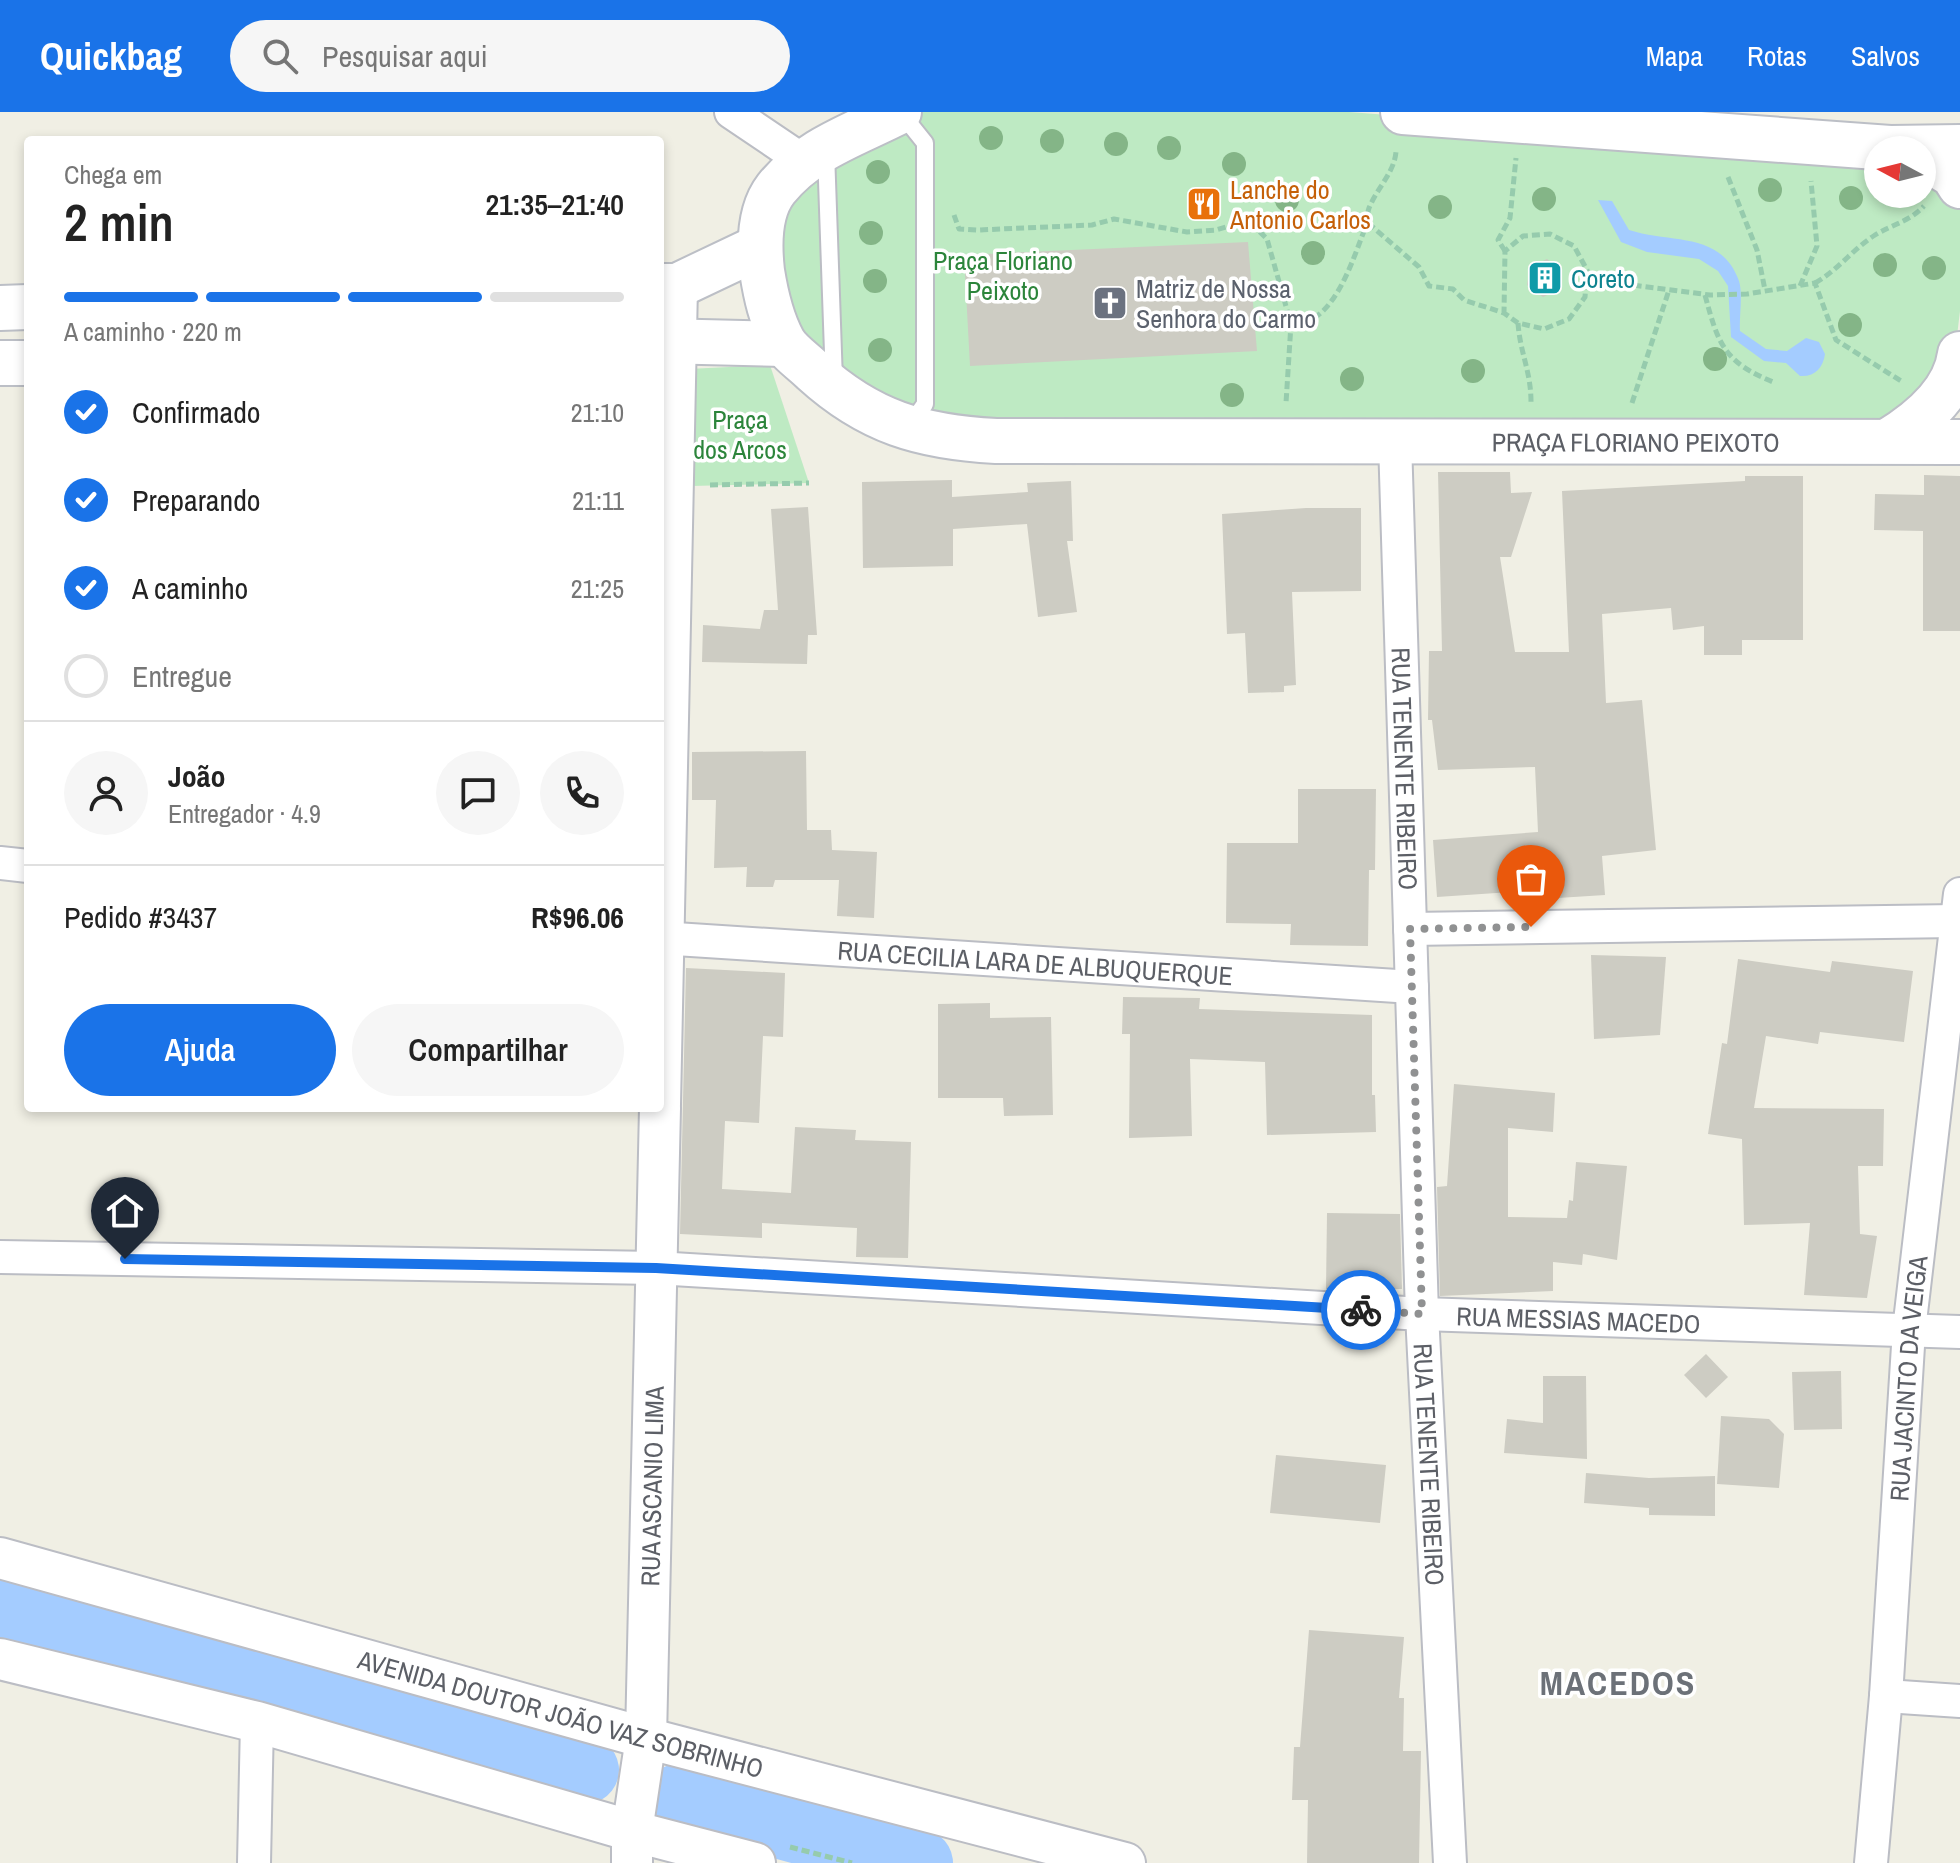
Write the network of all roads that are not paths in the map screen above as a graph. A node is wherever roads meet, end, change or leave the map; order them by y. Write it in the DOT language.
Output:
graph roads {
  1 [pos="731,112"];
  2 [pos="900,112"];
  3 [pos="1400,125"];
  4 [pos="1864,150"];
  5 [pos="814,153"];
  6 [pos="759,247"];
  7 [pos="669,286"];
  8 [pos="24,307"];
  9 [pos="0,308"];
  10 [pos="668,341"];
  11 [pos="784,344"];
  12 [pos="1960,354"];
  13 [pos="0,363"];
  14 [pos="24,363"];
  15 [pos="834,389"];
  16 [pos="907,429"];
  17 [pos="1395,441"];
  18 [pos="1888,441"];
  19 [pos="1960,442"];
  20 [pos="0,863"];
  21 [pos="664,863"];
  22 [pos="24,866"];
  23 [pos="1958,907"];
  24 [pos="1410,929"];
  25 [pos="664,938"];
  26 [pos="1412,987"];
  27 [pos="660,1112"];
  28 [pos="0,1257"];
  29 [pos="656,1268"];
  30 [pos="1422,1314"];
  31 [pos="1909,1330"];
  32 [pos="1960,1332"];
  33 [pos="0,1558"];
  34 [pos="0,1659"];
  35 [pos="1886,1696"];
  36 [pos="1960,1701"];
  37 [pos="257,1722"];
  38 [pos="646,1738"];
  39 [pos="632,1847"];
  40 [pos="254,1863"];
  41 [pos="755,1863"];
  42 [pos="1125,1863"];
  43 [pos="1450,1863"];
  44 [pos="1871,1863"];
  1 -- 5 [label="street"];
  2 -- 5 [label="main road, PRAÇA FLORIANO PEIXOTO"];
  2 -- 16 [label="lane"];
  3 -- 4 [label="main road"];
  5 -- 6 [label="main road, PRAÇA FLORIANO PEIXOTO"];
  5 -- 15 [label="lane"];
  6 -- 7 [label="main road"];
  6 -- 11 [label="main road, PRAÇA FLORIANO PEIXOTO"];
  7 -- 10 [label="street, RUA ASCANIO LIMA"];
  8 -- 9 [label="main road"];
  10 -- 11 [label="main road"];
  10 -- 21 [label="street, RUA ASCANIO LIMA"];
  11 -- 15 [label="main road, PRAÇA FLORIANO PEIXOTO"];
  12 -- 18 [label="main road"];
  13 -- 14 [label="main road"];
  15 -- 16 [label="main road, PRAÇA FLORIANO PEIXOTO"];
  16 -- 17 [label="main road, PRAÇA FLORIANO PEIXOTO"];
  17 -- 18 [label="main road, PRAÇA FLORIANO PEIXOTO"];
  17 -- 24 [label="street, RUA TENENTE RIBEIRO"];
  18 -- 19 [label="main road, PRAÇA FLORIANO PEIXOTO"];
  20 -- 22 [label="street"];
  23 -- 24 [label="street"];
  23 -- 31 [label="street, RUA JACINTO DA VEIGA"];
  24 -- 26 [label="street, RUA TENENTE RIBEIRO"];
  25 -- 26 [label="street, RUA CECILIA LARA DE ALBUQUERQUE"];
  26 -- 30 [label="street, RUA TENENTE RIBEIRO"];
  27 -- 29 [label="street, RUA ASCANIO LIMA"];
  28 -- 29 [label="street, RUA MESSIAS MACEDO"];
  29 -- 30 [label="street, RUA MESSIAS MACEDO"];
  29 -- 38 [label="street, RUA ASCANIO LIMA"];
  30 -- 31 [label="street, RUA MESSIAS MACEDO"];
  30 -- 43 [label="street, RUA TENENTE RIBEIRO"];
  31 -- 32 [label="street, RUA MESSIAS MACEDO"];
  31 -- 35 [label="street, RUA JACINTO DA VEIGA"];
  33 -- 38 [label="street, AVENIDA DOUTOR JOÃO VAZ SOBRINHO"];
  34 -- 37 [label="street"];
  35 -- 36 [label="street"];
  35 -- 44 [label="street, RUA JACINTO DA VEIGA"];
  37 -- 39 [label="street"];
  37 -- 40 [label="street"];
  38 -- 39 [label="street, RUA ASCANIO LIMA"];
  38 -- 42 [label="street, AVENIDA DOUTOR JOÃO VAZ SOBRINHO"];
  39 -- 41 [label="street"];
}
